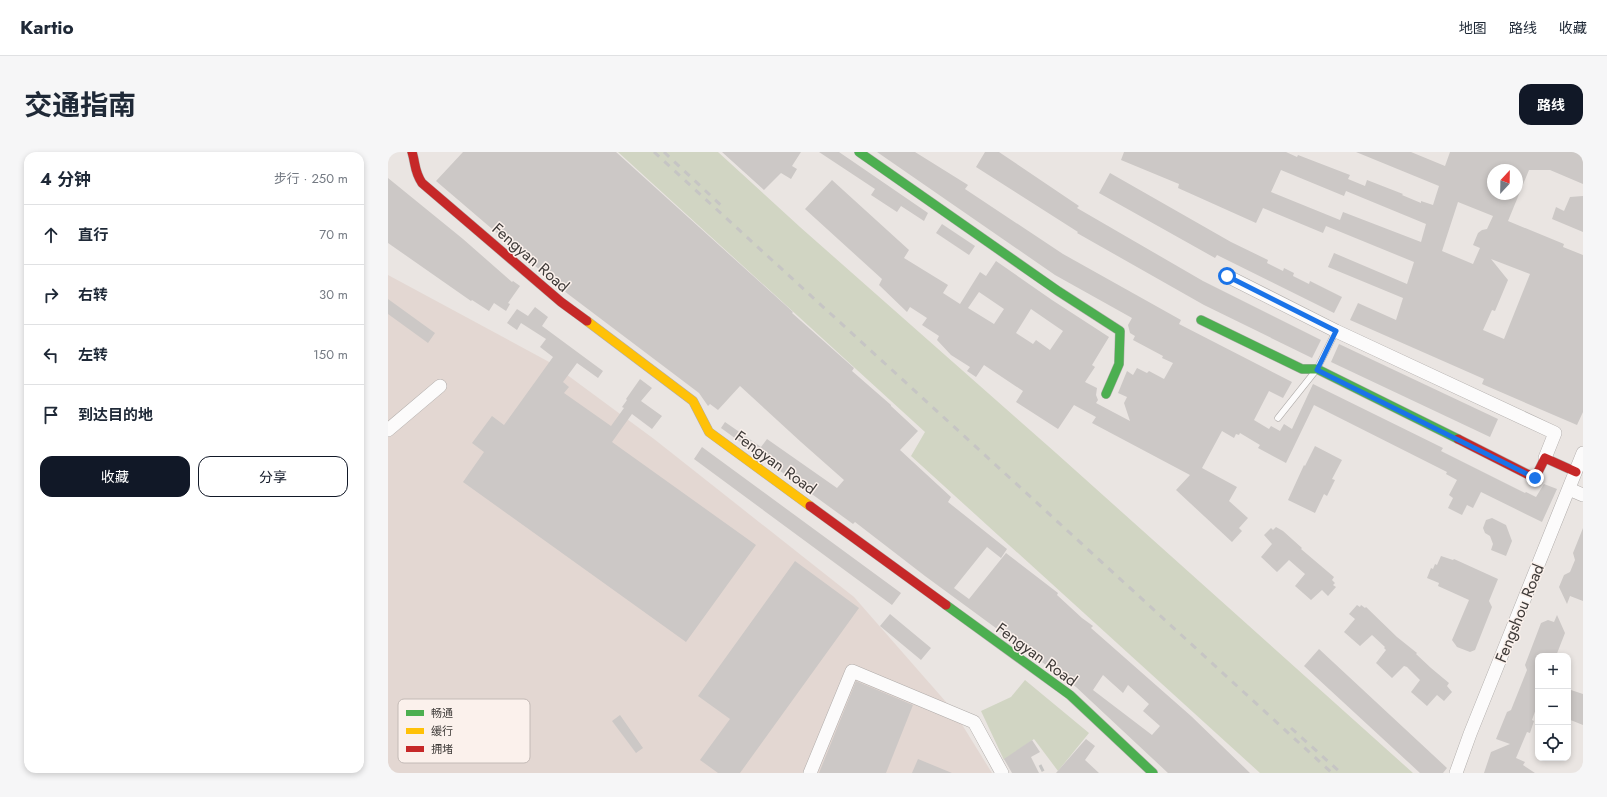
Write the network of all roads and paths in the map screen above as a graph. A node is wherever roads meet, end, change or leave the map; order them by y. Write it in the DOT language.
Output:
graph roads {
  1 [pos="412,152"];
  2 [pos="859,152"];
  3 [pos="1227,276"];
  4 [pos="1201,320"];
  5 [pos="1336,331"];
  6 [pos="1317,370"];
  7 [pos="440,386"];
  8 [pos="1106,394"];
  9 [pos="1278,418"];
  10 [pos="388,430"];
  11 [pos="1583,453"];
  12 [pos="1545,458"];
  13 [pos="1576,472"];
  14 [pos="1569,490"];
  15 [pos="1583,495"];
  16 [pos="810,773"];
  17 [pos="1002,773"];
  18 [pos="1153,773"];
  19 [pos="1456,773"];
  1 -- 18 [label="street, Fengyan Road"];
  2 -- 8 [label="street"];
  3 -- 5 [label="street"];
  4 -- 6 [label="street"];
  5 -- 6 [label="lane"];
  5 -- 12 [label="street"];
  6 -- 9 [label="lane"];
  6 -- 12 [label="street"];
  7 -- 10 [label="street"];
  11 -- 13 [label="street, Fengshou Road"];
  12 -- 13 [label="street"];
  13 -- 14 [label="street, Fengshou Road"];
  14 -- 15 [label="street"];
  14 -- 19 [label="street, Fengshou Road"];
  16 -- 17 [label="street"];
}
